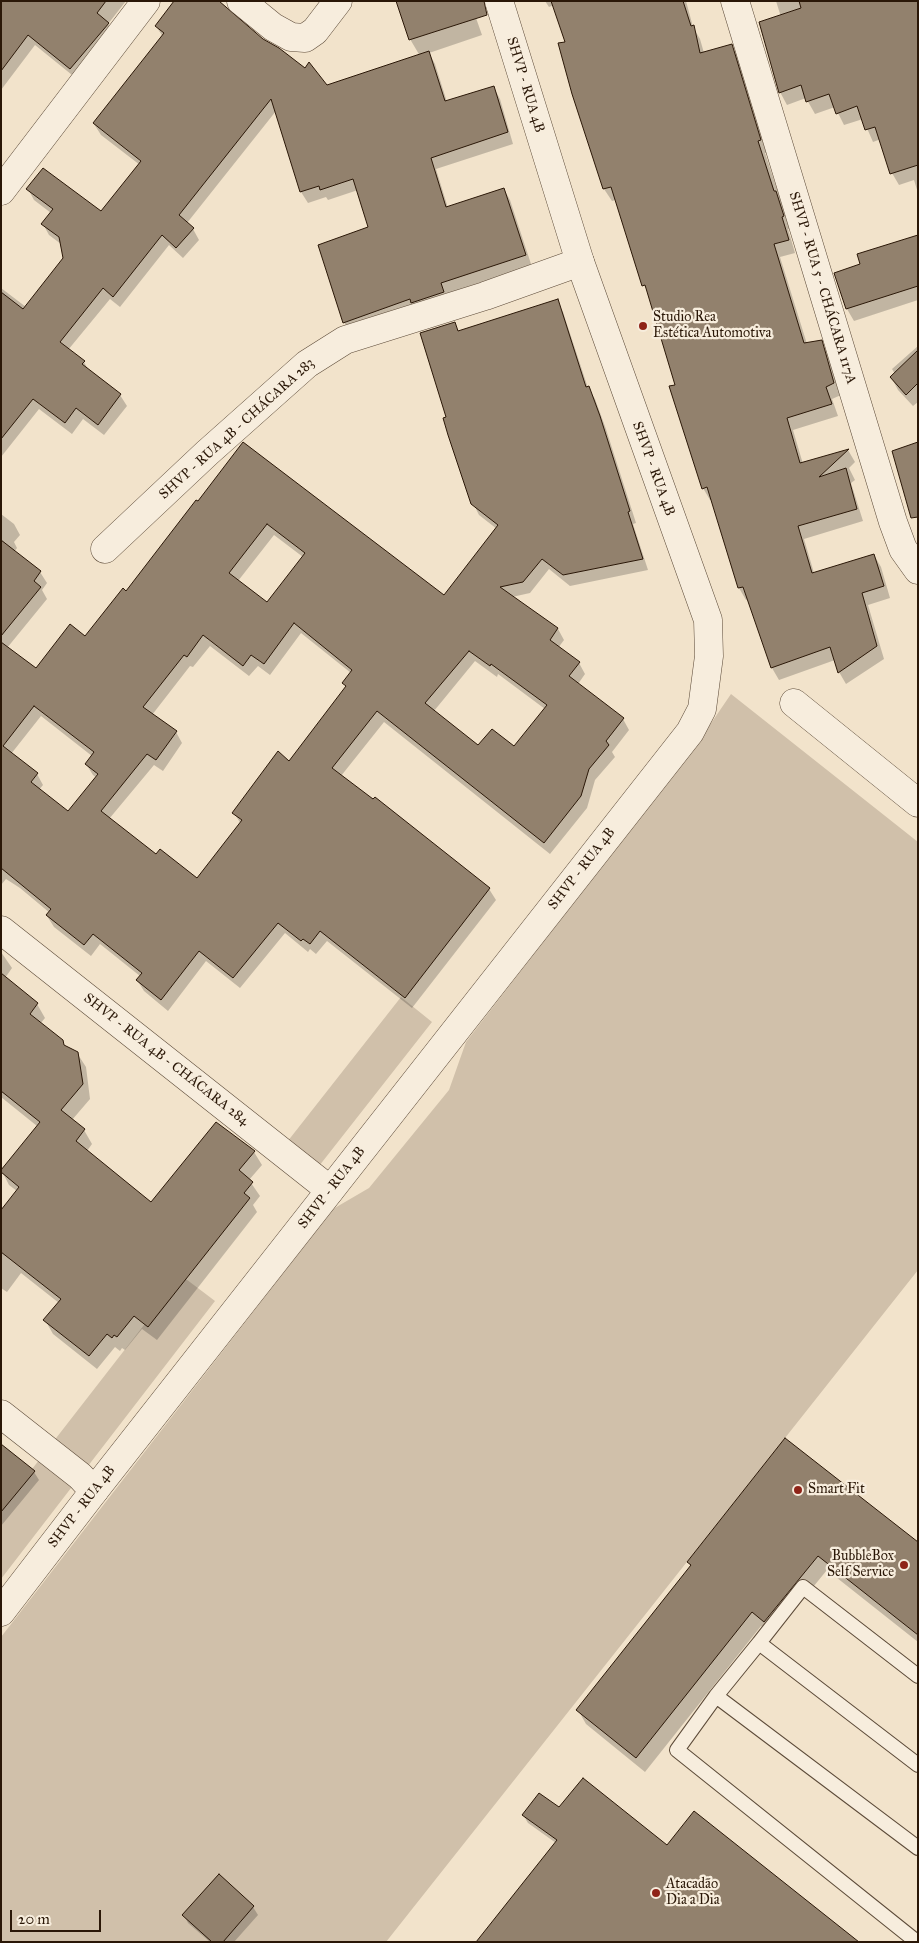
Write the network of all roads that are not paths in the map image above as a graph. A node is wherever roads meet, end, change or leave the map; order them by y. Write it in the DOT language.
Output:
graph roads {
  1 [pos="146,1"];
  2 [pos="241,1"];
  3 [pos="338,1"];
  4 [pos="499,1"];
  5 [pos="735,1"];
  6 [pos="1,190"];
  7 [pos="580,262"];
  8 [pos="106,549"];
  9 [pos="918,570"];
  10 [pos="794,703"];
  11 [pos="918,803"];
  12 [pos="1,930"];
  13 [pos="330,1190"];
  14 [pos="1,1414"];
  15 [pos="94,1491"];
  16 [pos="1,1612"];
  17 [pos="759,1643"];
  18 [pos="918,1676"];
  19 [pos="716,1696"];
  20 [pos="918,1765"];
  21 [pos="918,1848"];
  22 [pos="917,1942"];
  1 -- 6 [label="street"];
  2 -- 3 [label="street"];
  4 -- 7 [label="street, SHVP - RUA 4B"];
  5 -- 9 [label="street, SHVP - RUA 5 - CHÁCARA 117A"];
  7 -- 8 [label="street, SHVP - RUA 4B - CHÁCARA 283"];
  7 -- 13 [label="street, SHVP - RUA 4B"];
  10 -- 11 [label="street"];
  12 -- 13 [label="street, SHVP - RUA 4B - CHÁCARA 284"];
  13 -- 15 [label="street, SHVP - RUA 4B"];
  14 -- 15 [label="street"];
  15 -- 16 [label="street, SHVP - RUA 4B"];
  17 -- 18 [label="lane"];
  17 -- 19 [label="lane"];
  17 -- 20 [label="lane"];
  19 -- 21 [label="lane"];
  19 -- 22 [label="lane"];
}
